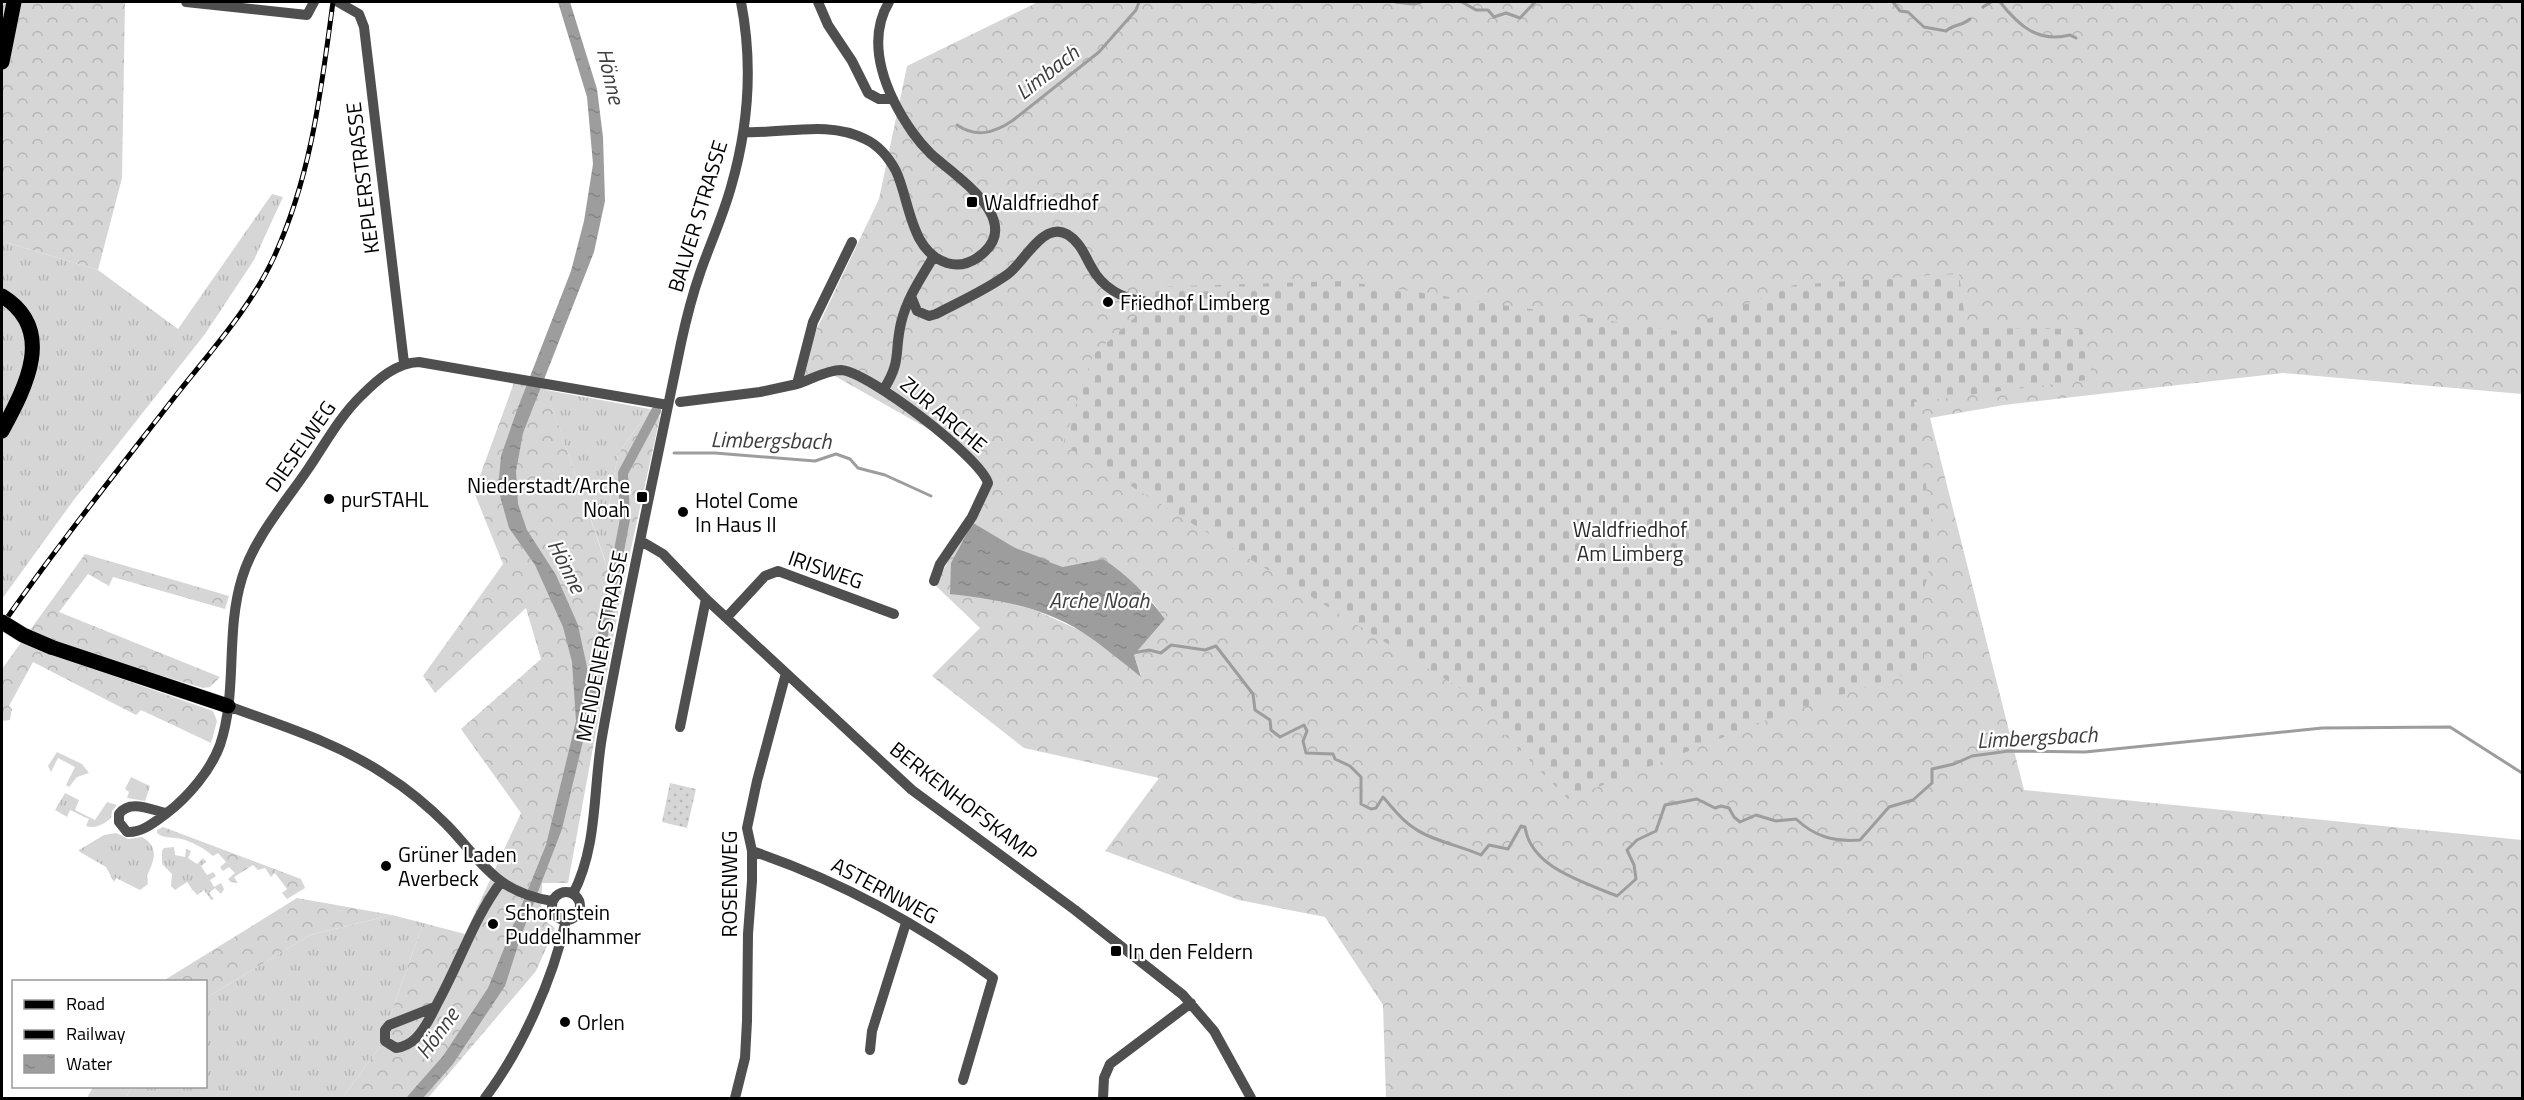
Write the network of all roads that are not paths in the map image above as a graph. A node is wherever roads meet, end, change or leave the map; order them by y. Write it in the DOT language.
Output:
graph roads {
  1 [pos="14,2"];
  2 [pos="186,2"];
  3 [pos="314,2"];
  4 [pos="338,2"];
  5 [pos="741,2"];
  6 [pos="818,2"];
  7 [pos="889,2"];
  8 [pos="2,62"];
  9 [pos="893,99"];
  10 [pos="744,132"];
  11 [pos="852,242"];
  12 [pos="934,256"];
  13 [pos="2,296"];
  14 [pos="911,296"];
  15 [pos="1143,301"];
  16 [pos="404,363"];
  17 [pos="797,384"];
  18 [pos="884,389"];
  19 [pos="680,402"];
  20 [pos="668,405"];
  21 [pos="2,431"];
  22 [pos="641,541"];
  23 [pos="934,581"];
  24 [pos="706,599"];
  25 [pos="894,614"];
  26 [pos="727,617"];
  27 [pos="2,622"];
  28 [pos="786,674"];
  29 [pos="228,706"];
  30 [pos="680,727"];
  31 [pos="166,813"];
  32 [pos="752,851"];
  33 [pos="501,882"];
  34 [pos="573,894"];
  35 [pos="549,901"];
  36 [pos="566,920"];
  37 [pos="906,923"];
  38 [pos="1191,1003"];
  39 [pos="435,1007"];
  40 [pos="870,1050"];
  41 [pos="963,1080"];
  42 [pos="485,1098"];
  43 [pos="735,1098"];
  44 [pos="1103,1098"];
  45 [pos="1251,1098"];
  1 -- 8 [label="main road"];
  2 -- 3 [label="street"];
  4 -- 16 [label="street, KEPLERSTRASSE"];
  5 -- 10 [label="street, BALVER STRASSE"];
  6 -- 9 [label="street"];
  7 -- 9 [label="street"];
  9 -- 12 [label="street"];
  10 -- 12 [label="street"];
  10 -- 20 [label="street, BALVER STRASSE"];
  11 -- 17 [label="street"];
  12 -- 14 [label="street"];
  13 -- 21 [label="main road"];
  14 -- 15 [label="street"];
  14 -- 18 [label="street"];
  16 -- 20 [label="street"];
  16 -- 29 [label="street, DIESELWEG"];
  17 -- 18 [label="street, ZUR ARCHE"];
  17 -- 19 [label="street, ZUR ARCHE"];
  18 -- 23 [label="street, ZUR ARCHE"];
  20 -- 22 [label="street, MENDENER STRASSE"];
  22 -- 24 [label="street, BERKENHOFSKAMP"];
  22 -- 34 [label="street, MENDENER STRASSE"];
  24 -- 26 [label="street, BERKENHOFSKAMP"];
  24 -- 30 [label="street"];
  25 -- 26 [label="street, IRISWEG"];
  26 -- 28 [label="street, BERKENHOFSKAMP"];
  27 -- 29 [label="main road, bridge"];
  28 -- 32 [label="street, ROSENWEG"];
  28 -- 38 [label="street, BERKENHOFSKAMP"];
  29 -- 31 [label="street, DIESELWEG"];
  29 -- 33 [label="street"];
  32 -- 37 [label="street, ASTERNWEG"];
  32 -- 43 [label="street, ROSENWEG"];
  33 -- 35 [label="street"];
  33 -- 39 [label="street"];
  34 -- 35 [label="street"];
  34 -- 36 [label="street, MENDENER STRASSE"];
  35 -- 36 [label="street"];
  36 -- 42 [label="street, MENDENER STRASSE"];
  37 -- 40 [label="street"];
  37 -- 41 [label="street, ASTERNWEG"];
  38 -- 44 [label="street"];
  38 -- 45 [label="street, BERKENHOFSKAMP"];
  39 -- 39 [label="street"];
}
